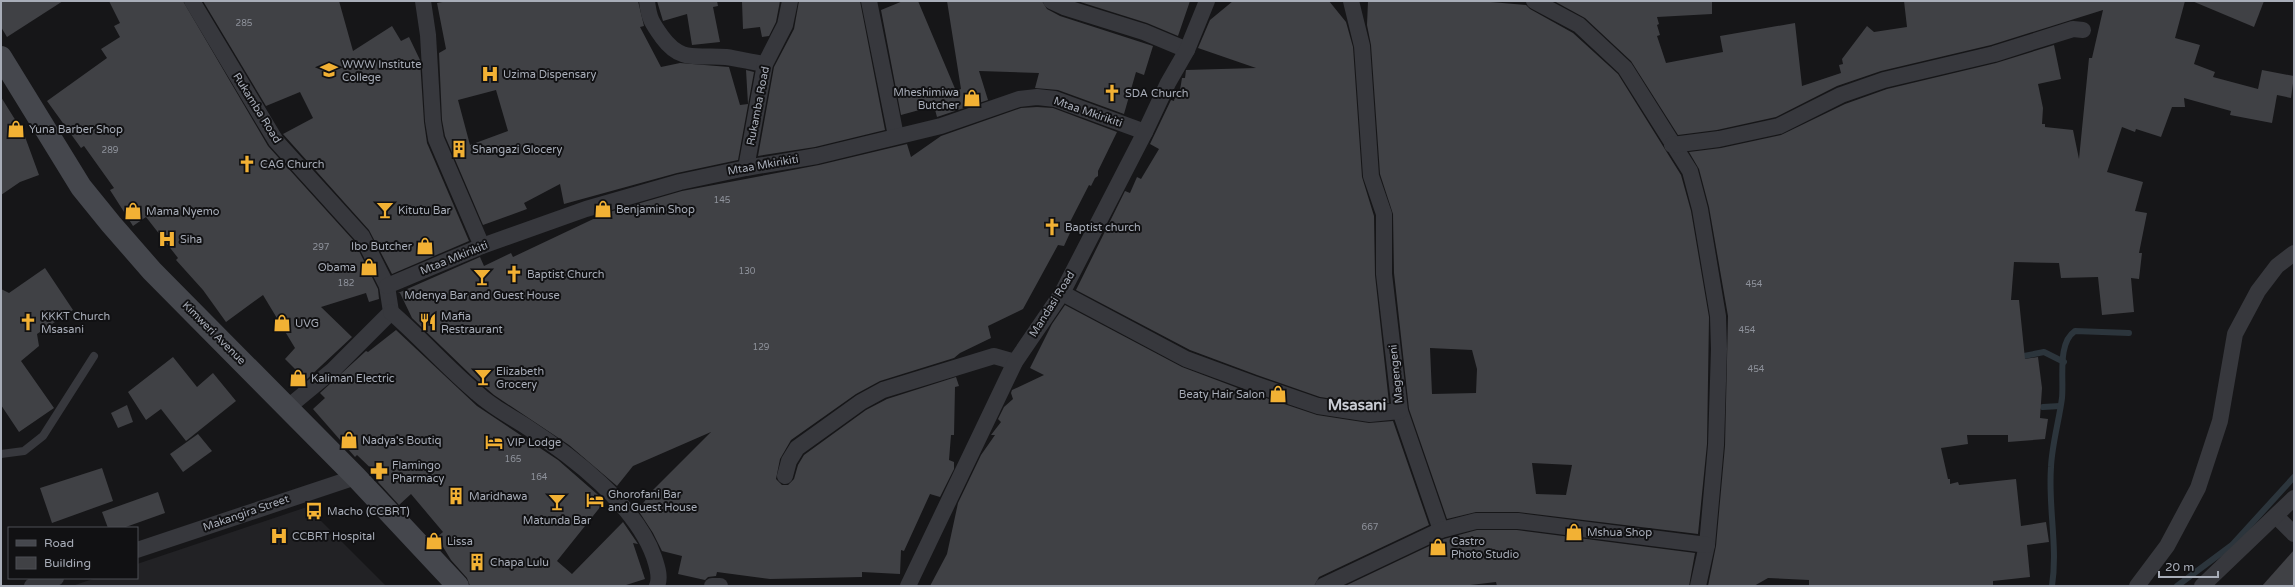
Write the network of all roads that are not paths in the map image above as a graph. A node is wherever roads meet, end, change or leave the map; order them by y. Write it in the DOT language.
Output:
graph roads {
  1 [pos="192,1"];
  2 [pos="423,1"];
  3 [pos="647,1"];
  4 [pos="790,1"];
  5 [pos="870,1"];
  6 [pos="1051,1"];
  7 [pos="1207,1"];
  8 [pos="1351,1"];
  9 [pos="1534,1"];
  10 [pos="2083,30"];
  11 [pos="1187,50"];
  12 [pos="1,57"];
  13 [pos="766,64"];
  14 [pos="1145,132"];
  15 [pos="896,136"];
  16 [pos="1672,145"];
  17 [pos="746,168"];
  18 [pos="482,246"];
  19 [pos="2294,253"];
  20 [pos="387,286"];
  21 [pos="1062,293"];
  22 [pos="391,312"];
  23 [pos="94,356"];
  24 [pos="1015,362"];
  25 [pos="287,408"];
  26 [pos="1400,411"];
  27 [pos="1,454"];
  28 [pos="785,476"];
  29 [pos="356,477"];
  30 [pos="2294,498"];
  31 [pos="2276,516"];
  32 [pos="1440,530"];
  33 [pos="2294,534"];
  34 [pos="1707,545"];
  35 [pos="138,550"];
  36 [pos="53,579"];
  37 [pos="32,586"];
  38 [pos="458,586"];
  39 [pos="657,586"];
  40 [pos="712,586"];
  41 [pos="720,586"];
  42 [pos="908,586"];
  43 [pos="1323,586"];
  44 [pos="1698,586"];
  45 [pos="2137,586"];
  46 [pos="2202,586"];
  1 -- 20 [label="street, Rukamba Road"];
  2 -- 18 [label="street"];
  3 -- 13 [label="street"];
  4 -- 13 [label="street, Rukamba Road"];
  5 -- 15 [label="street"];
  6 -- 11 [label="street"];
  7 -- 11 [label="street, Mandasi Road"];
  8 -- 26 [label="street, Magengeni"];
  9 -- 16 [label="street"];
  10 -- 16 [label="street"];
  11 -- 14 [label="street, Mandasi Road"];
  12 -- 25 [label="street, Kimweri Avenue"];
  13 -- 17 [label="street, Rukamba Road"];
  14 -- 15 [label="street, Mtaa Mkirikiti"];
  14 -- 21 [label="street, Mandasi Road"];
  15 -- 17 [label="street, Mtaa Mkirikiti"];
  16 -- 34 [label="street"];
  17 -- 18 [label="street, Mtaa Mkirikiti"];
  18 -- 20 [label="street, Mtaa Mkirikiti"];
  19 -- 45 [label="street"];
  20 -- 22 [label="street, Rukamba Road"];
  21 -- 24 [label="street, Mandasi Road"];
  21 -- 26 [label="street, Magengeni"];
  22 -- 25 [label="street"];
  22 -- 39 [label="street"];
  23 -- 27 [label="lane"];
  24 -- 28 [label="street"];
  24 -- 42 [label="street, Mandasi Road"];
  25 -- 29 [label="street, Kimweri Avenue"];
  26 -- 32 [label="street"];
  29 -- 35 [label="street, Makangira Street"];
  29 -- 38 [label="street, Kimweri Avenue"];
  30 -- 31 [label="street"];
  31 -- 33 [label="street"];
  31 -- 46 [label="street"];
  32 -- 34 [label="street"];
  32 -- 43 [label="street"];
  34 -- 44 [label="street"];
  36 -- 37 [label="street"];
  40 -- 41 [label="street"];
}
